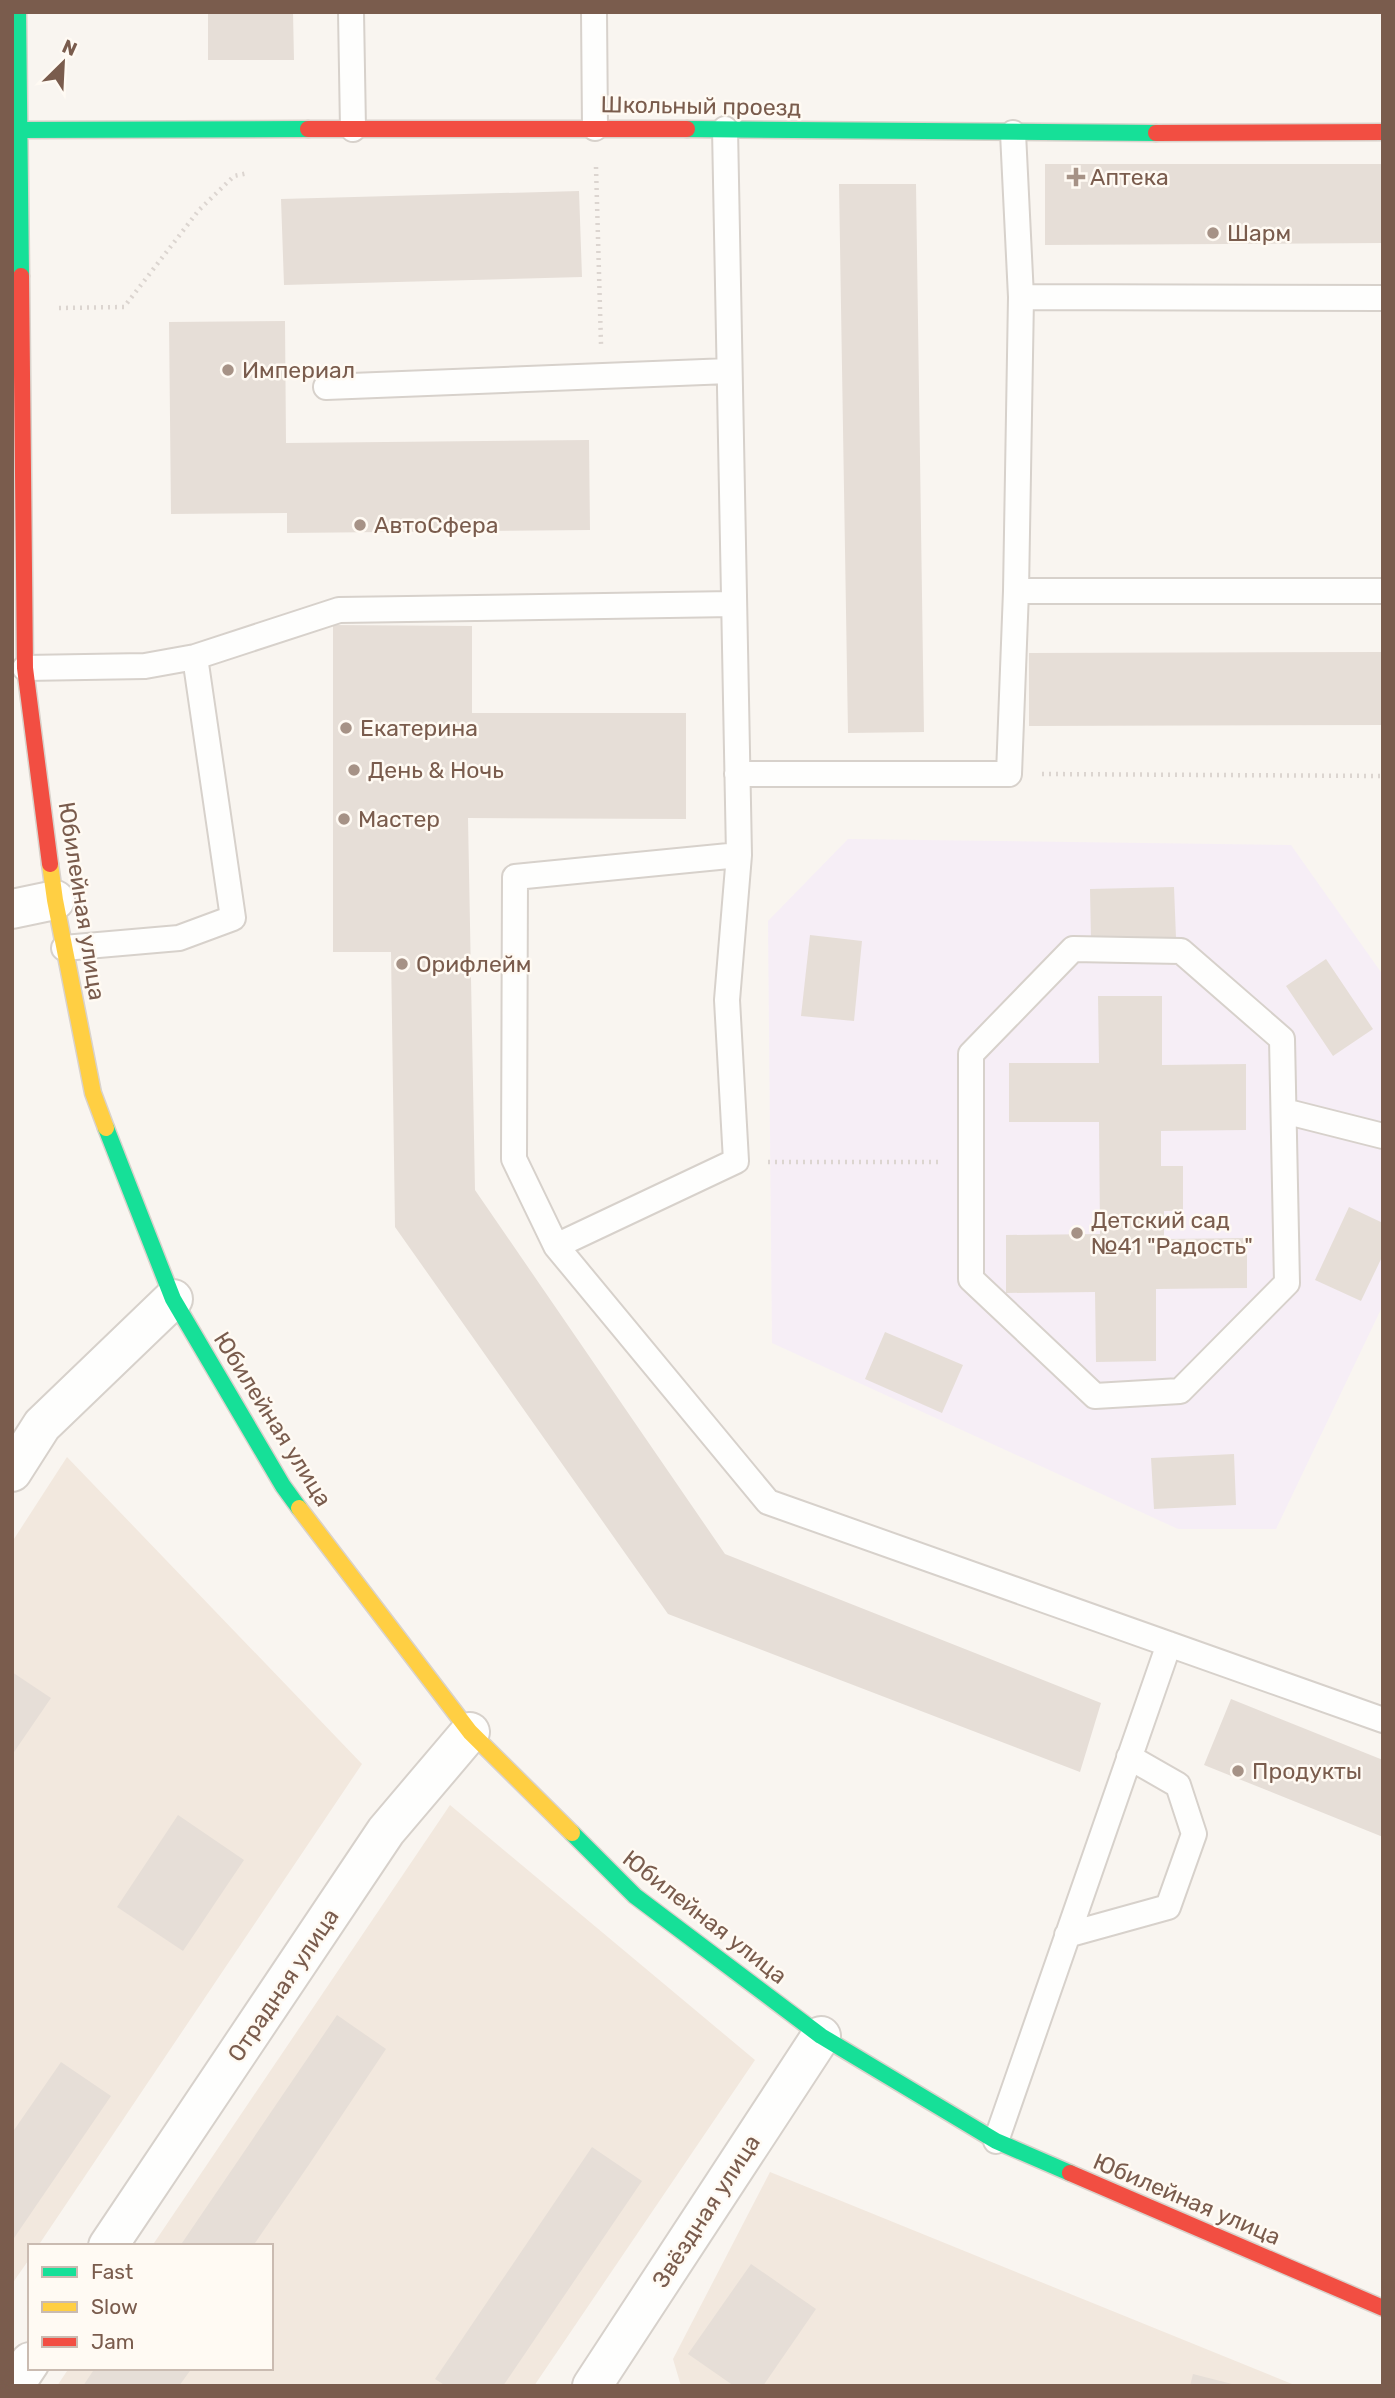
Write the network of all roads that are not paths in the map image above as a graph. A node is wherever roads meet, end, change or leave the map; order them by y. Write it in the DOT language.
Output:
graph roads {
  1 [pos="18,12"];
  2 [pos="351,12"];
  3 [pos="594,12"];
  4 [pos="594,128"];
  5 [pos="353,129"];
  6 [pos="725,129"];
  7 [pos="19,130"];
  8 [pos="1383,132"];
  9 [pos="1013,133"];
  10 [pos="1021,297"];
  11 [pos="1383,298"];
  12 [pos="729,372"];
  13 [pos="326,387"];
  14 [pos="1016,591"];
  15 [pos="1383,591"];
  16 [pos="733,604"];
  17 [pos="195,657"];
  18 [pos="19,668"];
  19 [pos="737,774"];
  20 [pos="739,855"];
  21 [pos="55,900"];
  22 [pos="12,909"];
  23 [pos="64,948"];
  24 [pos="1284,1111"];
  25 [pos="1383,1136"];
  26 [pos="556,1246"];
  27 [pos="173,1299"];
  28 [pos="12,1472"];
  29 [pos="1169,1644"];
  30 [pos="1383,1720"];
  31 [pos="470,1732"];
  32 [pos="1129,1757"];
  33 [pos="1067,1935"];
  34 [pos="821,2036"];
  35 [pos="996,2141"];
  36 [pos="109,2244"];
  37 [pos="1383,2308"];
  38 [pos="28,2365"];
  39 [pos="608,2377"];
  40 [pos="14,2386"];
  1 -- 7 [label="street, Юбилейная улица"];
  2 -- 5 [label="lane"];
  3 -- 4 [label="lane"];
  4 -- 5 [label="street, Школьный проезд"];
  4 -- 6 [label="street, Школьный проезд"];
  5 -- 7 [label="street, Школьный проезд"];
  6 -- 9 [label="street, Школьный проезд"];
  6 -- 12 [label="lane"];
  7 -- 18 [label="street, Юбилейная улица"];
  8 -- 9 [label="street, Школьный проезд"];
  9 -- 10 [label="lane"];
  10 -- 11 [label="lane"];
  10 -- 14 [label="lane"];
  12 -- 13 [label="lane"];
  12 -- 16 [label="lane"];
  14 -- 15 [label="lane"];
  14 -- 19 [label="lane"];
  16 -- 17 [label="lane"];
  16 -- 19 [label="lane"];
  17 -- 18 [label="lane"];
  17 -- 23 [label="lane"];
  18 -- 21 [label="street, Юбилейная улица"];
  19 -- 20 [label="lane"];
  20 -- 26 [label="lane"];
  20 -- 26 [label="lane"];
  21 -- 22 [label="street"];
  21 -- 23 [label="street, Юбилейная улица"];
  23 -- 27 [label="street, Юбилейная улица"];
  24 -- 24 [label="lane"];
  24 -- 25 [label="lane"];
  26 -- 29 [label="lane"];
  27 -- 28 [label="street"];
  27 -- 31 [label="street, Юбилейная улица"];
  29 -- 30 [label="lane"];
  29 -- 32 [label="lane"];
  31 -- 34 [label="street, Юбилейная улица"];
  31 -- 36 [label="street, Отрадная улица"];
  32 -- 33 [label="lane"];
  32 -- 33 [label="lane"];
  33 -- 35 [label="lane"];
  34 -- 35 [label="street, Юбилейная улица"];
  34 -- 39 [label="street, Звёздная улица"];
  35 -- 37 [label="street, Юбилейная улица"];
  38 -- 40 [label="street"];
}
